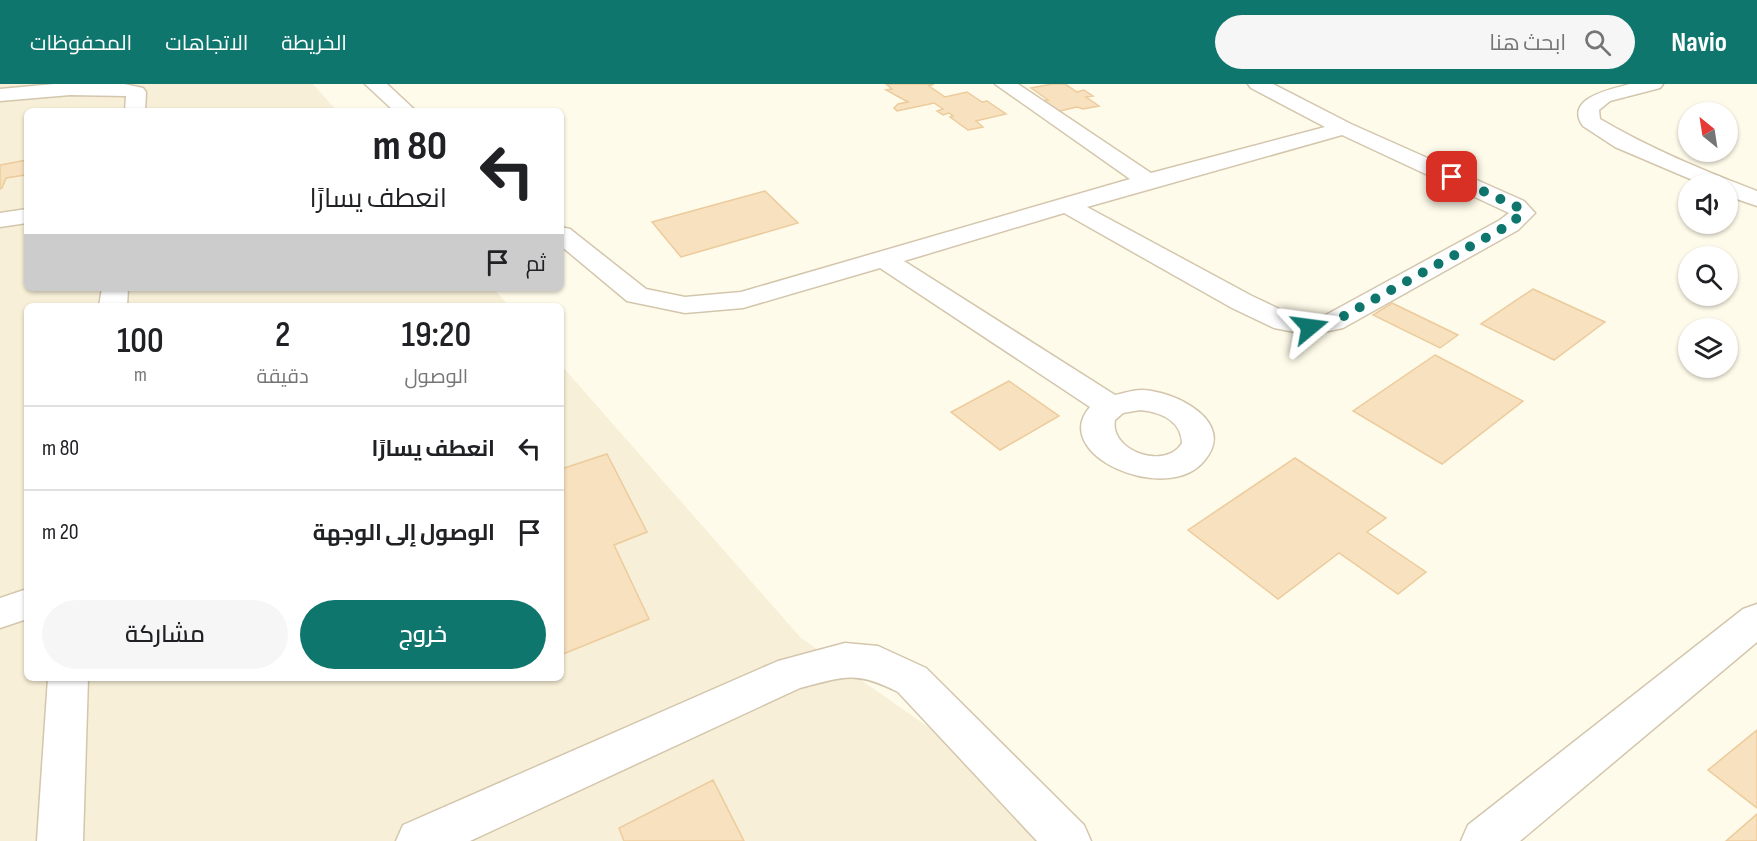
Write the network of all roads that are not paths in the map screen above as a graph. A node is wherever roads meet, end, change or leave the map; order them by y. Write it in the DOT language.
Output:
graph roads {
  1 [pos="375,84"];
  2 [pos="1005,84"];
  3 [pos="1258,84"];
  4 [pos="1653,84"];
  5 [pos="0,95"];
  6 [pos="135,108"];
  7 [pos="403,108"];
  8 [pos="1344,129"];
  9 [pos="1696,174"];
  10 [pos="1148,181"];
  11 [pos="1738,192"];
  12 [pos="1757,200"];
  13 [pos="1068,206"];
  14 [pos="24,216"];
  15 [pos="0,220"];
  16 [pos="564,236"];
  17 [pos="885,260"];
  18 [pos="1110,406"];
  19 [pos="24,605"];
  20 [pos="0,613"];
  21 [pos="1757,620"];
  22 [pos="68,681"];
  23 [pos="1487,840"];
  24 [pos="60,841"];
  25 [pos="418,841"];
  26 [pos="1068,841"];
  1 -- 7 [label="street"];
  2 -- 10 [label="street"];
  3 -- 8 [label="street"];
  4 -- 9 [label="street"];
  5 -- 6 [label="street"];
  8 -- 10 [label="street"];
  8 -- 13 [label="street"];
  10 -- 13 [label="street"];
  11 -- 12 [label="street"];
  13 -- 17 [label="street"];
  14 -- 15 [label="street"];
  16 -- 17 [label="street"];
  17 -- 18 [label="street"];
  19 -- 20 [label="street"];
  21 -- 23 [label="street"];
  22 -- 24 [label="street"];
  25 -- 26 [label="street"];
}
